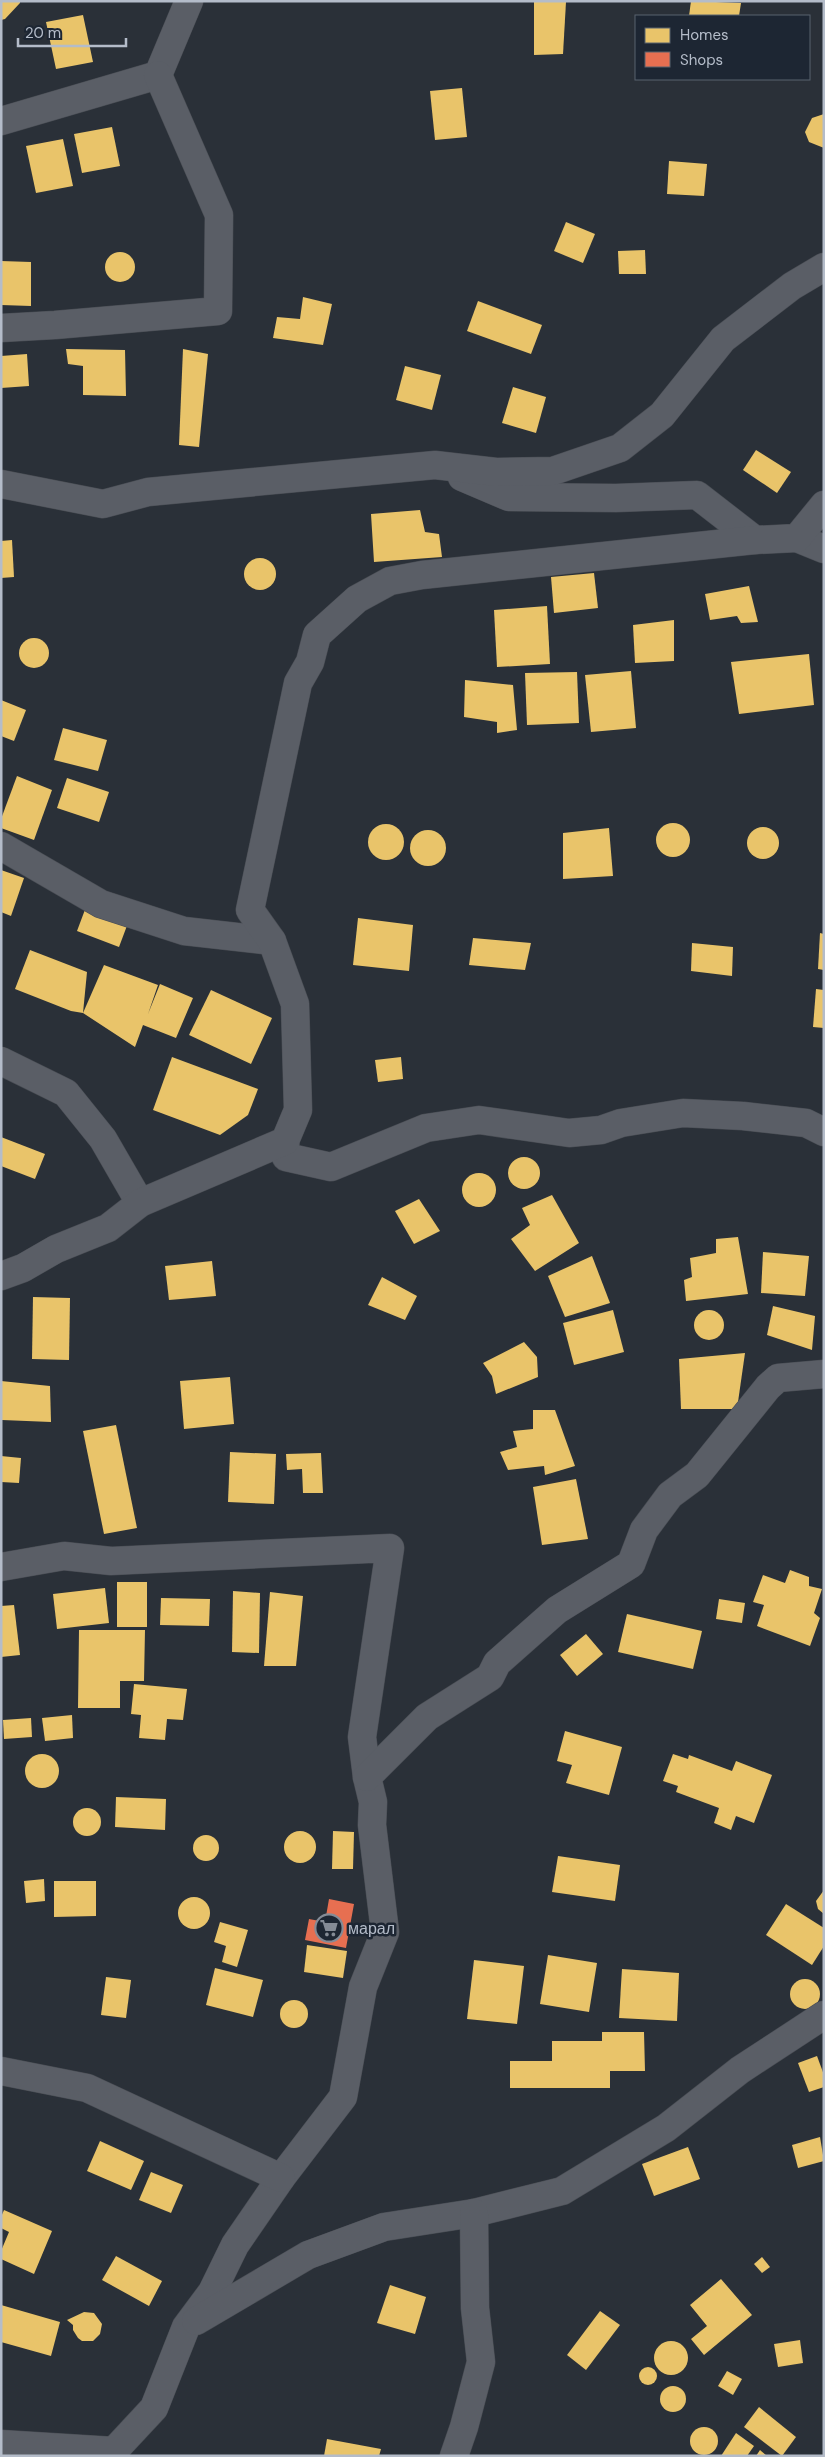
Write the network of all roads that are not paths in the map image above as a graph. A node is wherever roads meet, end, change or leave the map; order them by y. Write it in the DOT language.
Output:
graph roads {
  1 [pos="189,1"];
  2 [pos="158,75"];
  3 [pos="1,121"];
  4 [pos="824,266"];
  5 [pos="1,328"];
  6 [pos="435,465"];
  7 [pos="1,484"];
  8 [pos="824,505"];
  9 [pos="797,538"];
  10 [pos="755,540"];
  11 [pos="824,549"];
  12 [pos="1,846"];
  13 [pos="272,941"];
  14 [pos="1,1061"];
  15 [pos="824,1132"];
  16 [pos="285,1141"];
  17 [pos="140,1203"];
  18 [pos="1,1276"];
  19 [pos="824,1374"];
  20 [pos="1,1567"];
  21 [pos="366,1777"];
  22 [pos="824,2015"];
  23 [pos="1,2071"];
  24 [pos="281,2178"];
  25 [pos="474,2213"];
  26 [pos="186,2327"];
  27 [pos="1,2444"];
  28 [pos="115,2454"];
  29 [pos="454,2456"];
  1 -- 2 [label="street"];
  2 -- 3 [label="street"];
  2 -- 5 [label="street"];
  4 -- 6 [label="street"];
  6 -- 7 [label="street"];
  6 -- 10 [label="street"];
  8 -- 9 [label="street"];
  9 -- 10 [label="street"];
  9 -- 11 [label="street"];
  10 -- 13 [label="street"];
  12 -- 13 [label="street"];
  13 -- 16 [label="street"];
  14 -- 17 [label="street"];
  15 -- 16 [label="street"];
  16 -- 17 [label="street"];
  17 -- 18 [label="street"];
  19 -- 21 [label="street"];
  20 -- 21 [label="street"];
  21 -- 24 [label="street"];
  22 -- 25 [label="street"];
  23 -- 24 [label="street"];
  24 -- 26 [label="street"];
  25 -- 26 [label="street"];
  25 -- 29 [label="street"];
  26 -- 28 [label="street"];
  27 -- 28 [label="street"];
}
